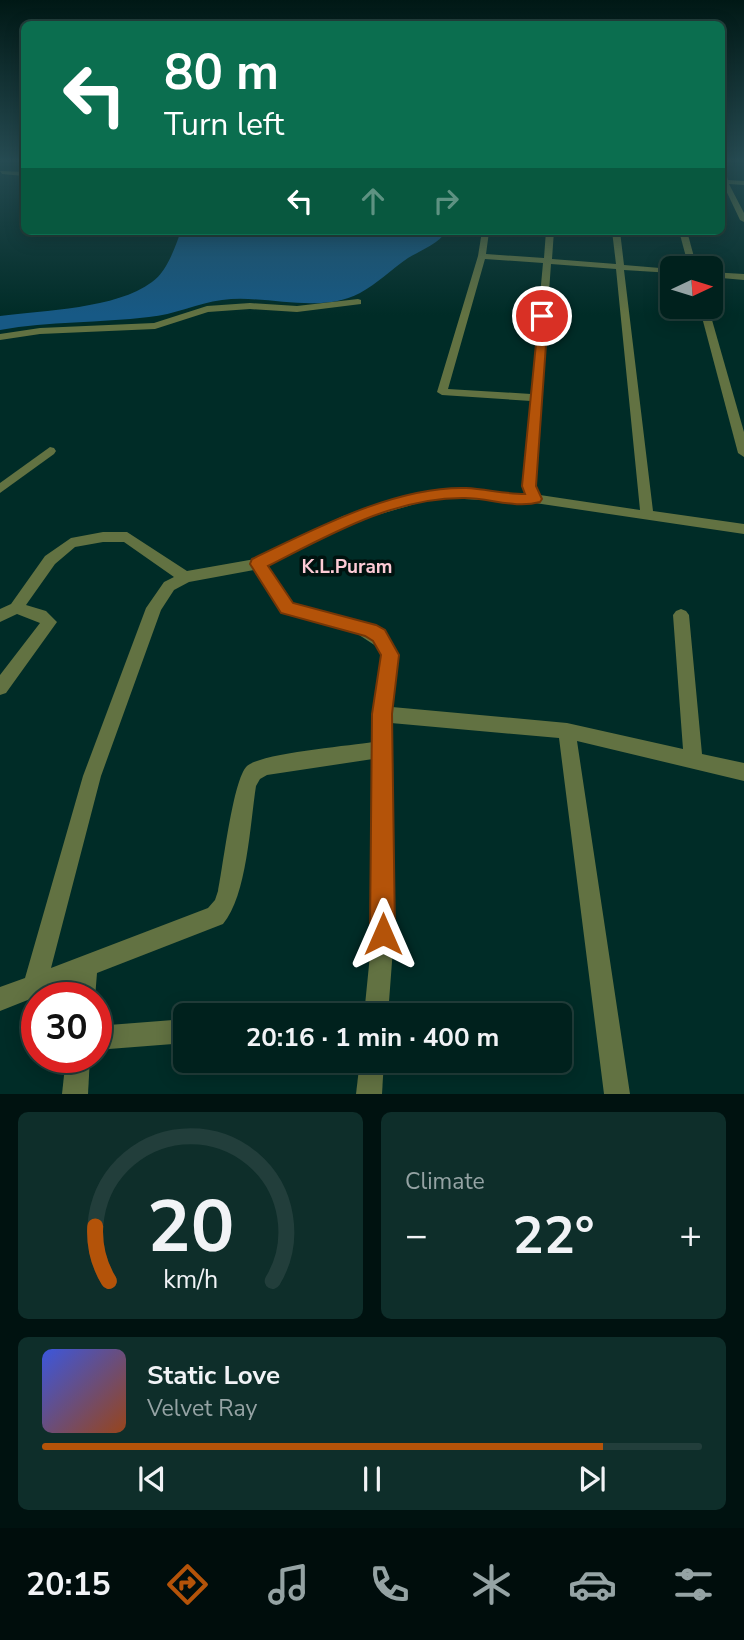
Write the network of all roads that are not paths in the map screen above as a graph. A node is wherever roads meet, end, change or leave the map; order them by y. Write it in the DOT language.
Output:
graph roads {
  1 [pos="485,235"];
  2 [pos="550,235"];
  3 [pos="616,235"];
  4 [pos="684,235"];
  5 [pos="482,256"];
  6 [pos="690,256"];
  7 [pos="547,261"];
  8 [pos="620,267"];
  9 [pos="660,270"];
  10 [pos="723,275"];
  11 [pos="744,277"];
  12 [pos="358,302"];
  13 [pos="708,319"];
  14 [pos="0,337"];
  15 [pos="536,398"];
  16 [pos="50,451"];
  17 [pos="744,453"];
  18 [pos="0,489"];
  19 [pos="535,499"];
  20 [pos="647,515"];
  21 [pos="744,529"];
  22 [pos="258,564"];
  23 [pos="185,577"];
  24 [pos="16,608"];
  25 [pos="681,615"];
  26 [pos="0,616"];
  27 [pos="0,688"];
  28 [pos="382,714"];
  29 [pos="567,731"];
  30 [pos="382,749"];
  31 [pos="693,760"];
  32 [pos="744,772"];
  33 [pos="86,965"];
  34 [pos="37,982"];
  35 [pos="41,982"];
  36 [pos="84,982"];
  37 [pos="21,990"];
  38 [pos="0,999"];
  39 [pos="377,1003"];
  40 [pos="173,1032"];
  41 [pos="112,1037"];
  42 [pos="77,1073"];
  43 [pos="371,1073"];
  44 [pos="75,1094"];
  45 [pos="369,1094"];
  46 [pos="617,1094"];
  1 -- 5 [label="street"];
  2 -- 7 [label="street"];
  3 -- 8 [label="street"];
  4 -- 6 [label="street"];
  5 -- 7 [label="street"];
  5 -- 15 [label="street"];
  7 -- 8 [label="street"];
  7 -- 15 [label="street"];
  8 -- 9 [label="street"];
  8 -- 20 [label="street"];
  10 -- 11 [label="street"];
  12 -- 14 [label="street"];
  13 -- 17 [label="street"];
  15 -- 19 [label="street"];
  16 -- 18 [label="street"];
  19 -- 20 [label="street"];
  19 -- 22 [label="street"];
  20 -- 21 [label="street"];
  22 -- 23 [label="street"];
  22 -- 28 [label="street"];
  23 -- 24 [label="street"];
  23 -- 34 [label="street"];
  24 -- 26 [label="street"];
  24 -- 27 [label="street"];
  25 -- 31 [label="street"];
  28 -- 29 [label="street"];
  28 -- 30 [label="street"];
  29 -- 31 [label="street"];
  29 -- 46 [label="street"];
  30 -- 33 [label="street"];
  30 -- 39 [label="street"];
  31 -- 32 [label="street"];
  33 -- 35 [label="street"];
  33 -- 36 [label="street"];
  37 -- 38 [label="street"];
  40 -- 41 [label="street"];
  42 -- 44 [label="street"];
  43 -- 45 [label="street"];
}
